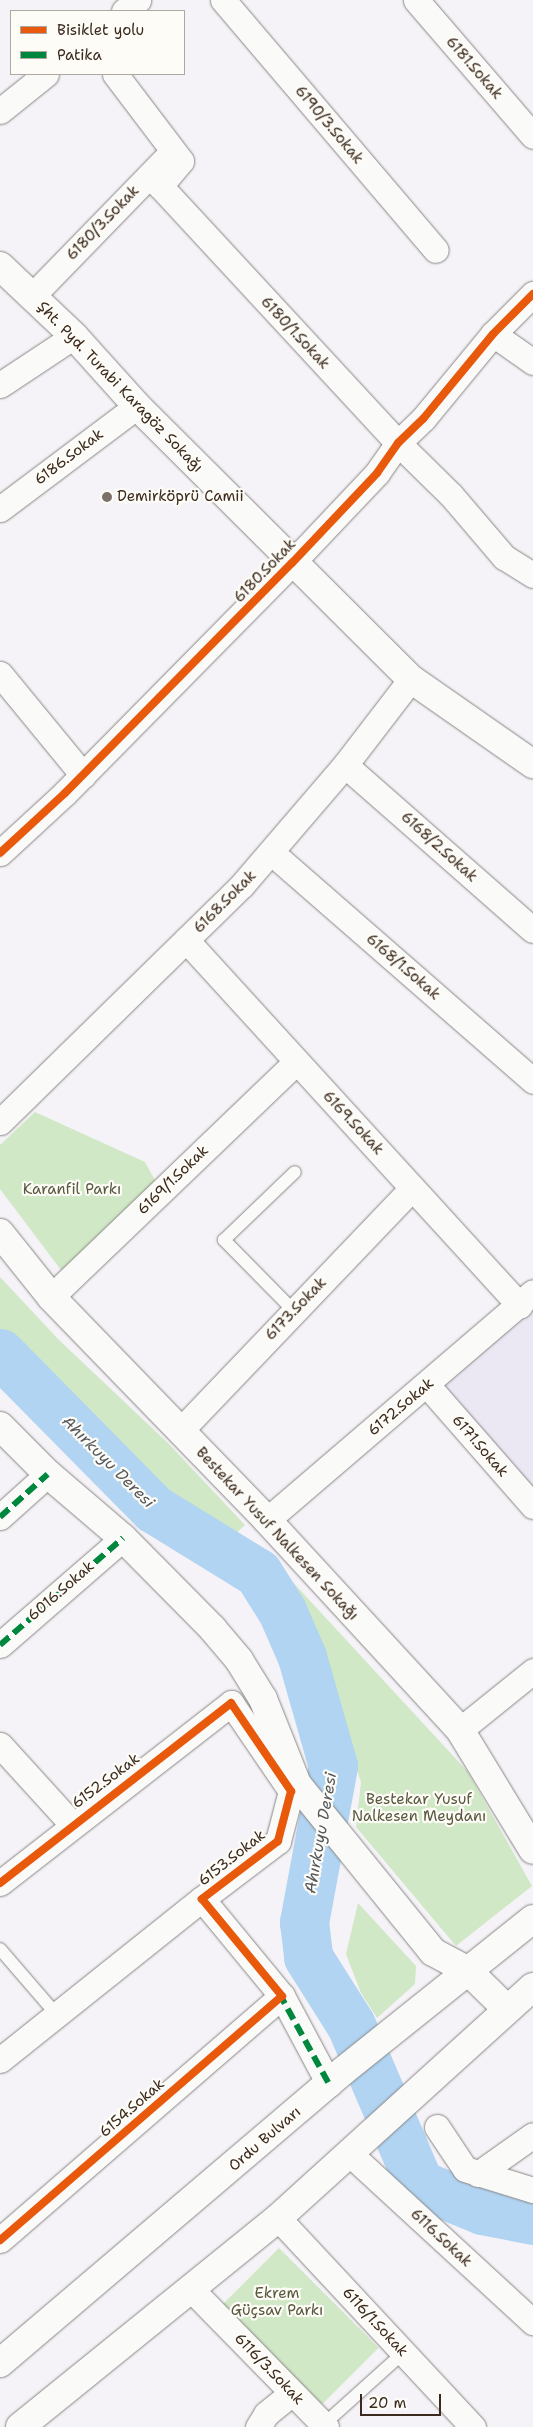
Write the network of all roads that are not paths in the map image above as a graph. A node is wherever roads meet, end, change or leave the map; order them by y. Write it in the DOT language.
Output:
graph roads {
  1 [pos="138,0"];
  2 [pos="223,0"];
  3 [pos="416,0"];
  4 [pos="125,10"];
  5 [pos="45,75"];
  6 [pos="116,75"];
  7 [pos="0,111"];
  8 [pos="533,136"];
  9 [pos="173,150"];
  10 [pos="436,250"];
  11 [pos="0,266"];
  12 [pos="533,294"];
  13 [pos="32,296"];
  14 [pos="492,334"];
  15 [pos="74,336"];
  16 [pos="533,362"];
  17 [pos="0,385"];
  18 [pos="137,406"];
  19 [pos="398,443"];
  20 [pos="0,508"];
  21 [pos="292,563"];
  22 [pos="533,576"];
  23 [pos="0,674"];
  24 [pos="410,679"];
  25 [pos="533,764"];
  26 [pos="345,765"];
  27 [pos="83,775"];
  28 [pos="0,853"];
  29 [pos="272,853"];
  30 [pos="533,930"];
  31 [pos="186,940"];
  32 [pos="296,1062"];
  33 [pos="533,1081"];
  34 [pos="9,1103"];
  35 [pos="0,1122"];
  36 [pos="296,1172"];
  37 [pos="412,1188"];
  38 [pos="0,1233"];
  39 [pos="51,1297"];
  40 [pos="526,1299"];
  41 [pos="294,1311"];
  42 [pos="427,1385"];
  43 [pos="0,1426"];
  44 [pos="180,1431"];
  45 [pos="48,1474"];
  46 [pos="533,1506"];
  47 [pos="0,1517"];
  48 [pos="267,1520"];
  49 [pos="123,1538"];
  50 [pos="0,1645"];
  51 [pos="533,1671"];
  52 [pos="231,1703"];
  53 [pos="460,1730"];
  54 [pos="0,1745"];
  55 [pos="72,1824"];
  56 [pos="533,1850"];
  57 [pos="0,1883"];
  58 [pos="202,1899"];
  59 [pos="533,1919"];
  60 [pos="0,1949"];
  61 [pos="468,1971"];
  62 [pos="533,1987"];
  63 [pos="282,1996"];
  64 [pos="507,2009"];
  65 [pos="57,2014"];
  66 [pos="0,2060"];
  67 [pos="336,2078"];
  68 [pos="437,2127"];
  69 [pos="533,2135"];
  70 [pos="349,2153"];
  71 [pos="478,2174"];
  72 [pos="533,2190"];
  73 [pos="278,2218"];
  74 [pos="0,2240"];
  75 [pos="191,2289"];
  76 [pos="533,2322"];
  77 [pos="403,2353"];
  78 [pos="0,2363"];
  79 [pos="292,2393"];
  80 [pos="325,2426"];
  81 [pos="20,2427"];
  82 [pos="258,2427"];
  83 [pos="473,2427"];
  1 -- 4 [label="street"];
  2 -- 10 [label="street, 6190/3.Sokak"];
  3 -- 8 [label="street, 6181.Sokak"];
  5 -- 7 [label="street"];
  6 -- 9 [label="street"];
  9 -- 13 [label="street, 6180/3.Sokak"];
  9 -- 19 [label="street, 6180/1.Sokak"];
  11 -- 13 [label="main road, Şht. Pyd. Turabi Karagöz Sokağı"];
  12 -- 14 [label="street, 6180.Sokak"];
  13 -- 15 [label="main road, Şht. Pyd. Turabi Karagöz Sokağı"];
  14 -- 16 [label="street"];
  14 -- 19 [label="street, 6180.Sokak"];
  15 -- 17 [label="street"];
  15 -- 18 [label="main road, Şht. Pyd. Turabi Karagöz Sokağı"];
  18 -- 20 [label="street, 6186.Sokak"];
  18 -- 21 [label="main road, Şht. Pyd. Turabi Karagöz Sokağı"];
  19 -- 21 [label="street, 6180.Sokak"];
  19 -- 22 [label="street, 6180/1.Sokak"];
  21 -- 24 [label="main road, Şht. Pyd. Turabi Karagöz Sokağı"];
  21 -- 27 [label="street, 6180.Sokak"];
  23 -- 27 [label="street"];
  24 -- 25 [label="main road, Şht. Pyd. Turabi Karagöz Sokağı"];
  24 -- 26 [label="street, 6168.Sokak"];
  26 -- 29 [label="street, 6168.Sokak"];
  26 -- 30 [label="street, 6168/2.Sokak"];
  27 -- 28 [label="street, 6180.Sokak"];
  29 -- 31 [label="street, 6168.Sokak"];
  29 -- 33 [label="street, 6168/1.Sokak"];
  31 -- 32 [label="street, 6169.Sokak"];
  31 -- 34 [label="street, 6168.Sokak"];
  32 -- 37 [label="street, 6169.Sokak"];
  32 -- 39 [label="street, 6169/1.Sokak"];
  34 -- 35 [label="street, 6168.Sokak"];
  36 -- 41 [label="lane"];
  37 -- 40 [label="street, 6169.Sokak"];
  37 -- 41 [label="street, 6173.Sokak"];
  38 -- 39 [label="main road, Bestekar Yusuf Nalkesen Sokağı"];
  39 -- 44 [label="main road, Bestekar Yusuf Nalkesen Sokağı"];
  40 -- 42 [label="street, 6172.Sokak"];
  41 -- 44 [label="street, 6173.Sokak"];
  42 -- 46 [label="street, 6171.Sokak"];
  42 -- 48 [label="street, 6172.Sokak"];
  43 -- 45 [label="main road"];
  44 -- 48 [label="main road, Bestekar Yusuf Nalkesen Sokağı"];
  45 -- 47 [label="street"];
  45 -- 49 [label="main road"];
  48 -- 53 [label="main road, Bestekar Yusuf Nalkesen Sokağı"];
  49 -- 50 [label="street, 6016.Sokak"];
  49 -- 61 [label="main road"];
  51 -- 53 [label="street"];
  52 -- 55 [label="street, 6152.Sokak"];
  52 -- 58 [label="street, 6153.Sokak"];
  53 -- 56 [label="main road, Bestekar Yusuf Nalkesen Sokağı"];
  54 -- 55 [label="street"];
  55 -- 57 [label="street, 6152.Sokak"];
  58 -- 63 [label="street, 6153.Sokak"];
  58 -- 65 [label="street, 6153.Sokak"];
  59 -- 61 [label="main road, Ordu Bulvarı"];
  60 -- 65 [label="lane"];
  61 -- 64 [label="main road"];
  61 -- 67 [label="main road, Ordu Bulvarı"];
  62 -- 64 [label="main road"];
  63 -- 67 [label="street, 6153.Sokak"];
  63 -- 74 [label="street, 6154.Sokak"];
  64 -- 70 [label="main road"];
  65 -- 66 [label="street, 6153.Sokak"];
  67 -- 78 [label="main road, Ordu Bulvarı"];
  68 -- 71 [label="street"];
  69 -- 71 [label="street"];
  70 -- 73 [label="main road"];
  70 -- 76 [label="street, 6116.Sokak"];
  71 -- 72 [label="street"];
  73 -- 75 [label="main road"];
  73 -- 77 [label="street, 6116/1.Sokak"];
  75 -- 79 [label="street, 6116/3.Sokak"];
  75 -- 81 [label="main road"];
  77 -- 80 [label="lane"];
  77 -- 83 [label="street, 6116/1.Sokak"];
  79 -- 80 [label="street, 6116/3.Sokak"];
  79 -- 82 [label="street"];
}
